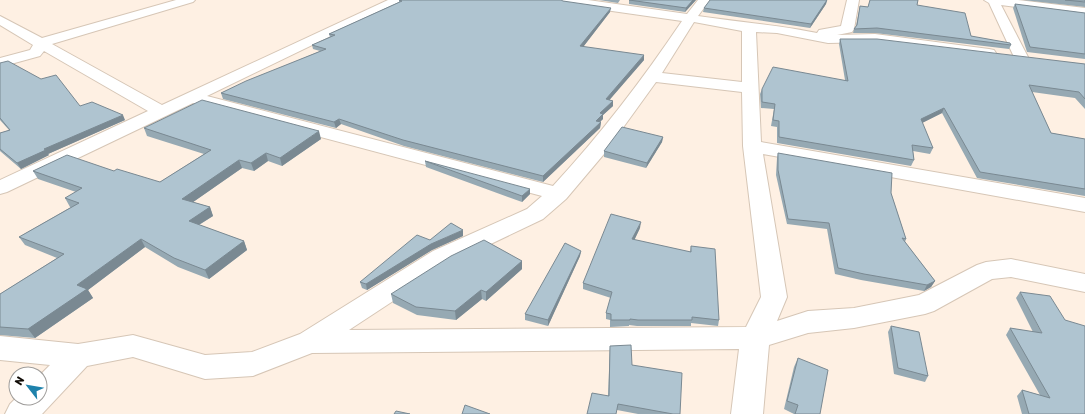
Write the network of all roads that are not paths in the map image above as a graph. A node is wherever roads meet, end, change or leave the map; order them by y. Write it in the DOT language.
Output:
graph roads {
  1 [pos="189,0"];
  2 [pos="397,0"];
  3 [pos="563,0"];
  4 [pos="704,0"];
  5 [pos="853,0"];
  6 [pos="992,0"];
  7 [pos="1085,12"];
  8 [pos="690,18"];
  9 [pos="0,20"];
  10 [pos="749,28"];
  11 [pos="809,35"];
  12 [pos="41,43"];
  13 [pos="1021,57"];
  14 [pos="1035,59"];
  15 [pos="0,63"];
  16 [pos="652,78"];
  17 [pos="750,88"];
  18 [pos="191,96"];
  19 [pos="160,111"];
  20 [pos="752,146"];
  21 [pos="0,188"];
  22 [pos="558,194"];
  23 [pos="1085,205"];
  24 [pos="1085,283"];
  25 [pos="755,338"];
  26 [pos="310,342"];
  27 [pos="0,348"];
  28 [pos="78,356"];
  29 [pos="48,387"];
  30 [pos="29,406"];
  31 [pos="21,414"];
  32 [pos="747,414"];
  1 -- 12 [label="street"];
  2 -- 18 [label="street"];
  3 -- 8 [label="street"];
  4 -- 8 [label="street"];
  5 -- 11 [label="street"];
  6 -- 7 [label="street"];
  6 -- 13 [label="street"];
  8 -- 10 [label="street"];
  8 -- 16 [label="street"];
  9 -- 12 [label="street"];
  10 -- 11 [label="street"];
  10 -- 17 [label="street"];
  11 -- 13 [label="street"];
  12 -- 15 [label="street"];
  12 -- 19 [label="street"];
  13 -- 14 [label="street"];
  16 -- 17 [label="street"];
  16 -- 22 [label="street"];
  17 -- 20 [label="street"];
  18 -- 19 [label="street"];
  18 -- 22 [label="street"];
  19 -- 21 [label="street"];
  20 -- 23 [label="street"];
  20 -- 25 [label="street"];
  22 -- 26 [label="street"];
  24 -- 25 [label="street"];
  25 -- 26 [label="street"];
  25 -- 32 [label="street"];
  26 -- 28 [label="street"];
  27 -- 28 [label="street"];
  28 -- 29 [label="street"];
  30 -- 31 [label="street"];
}
